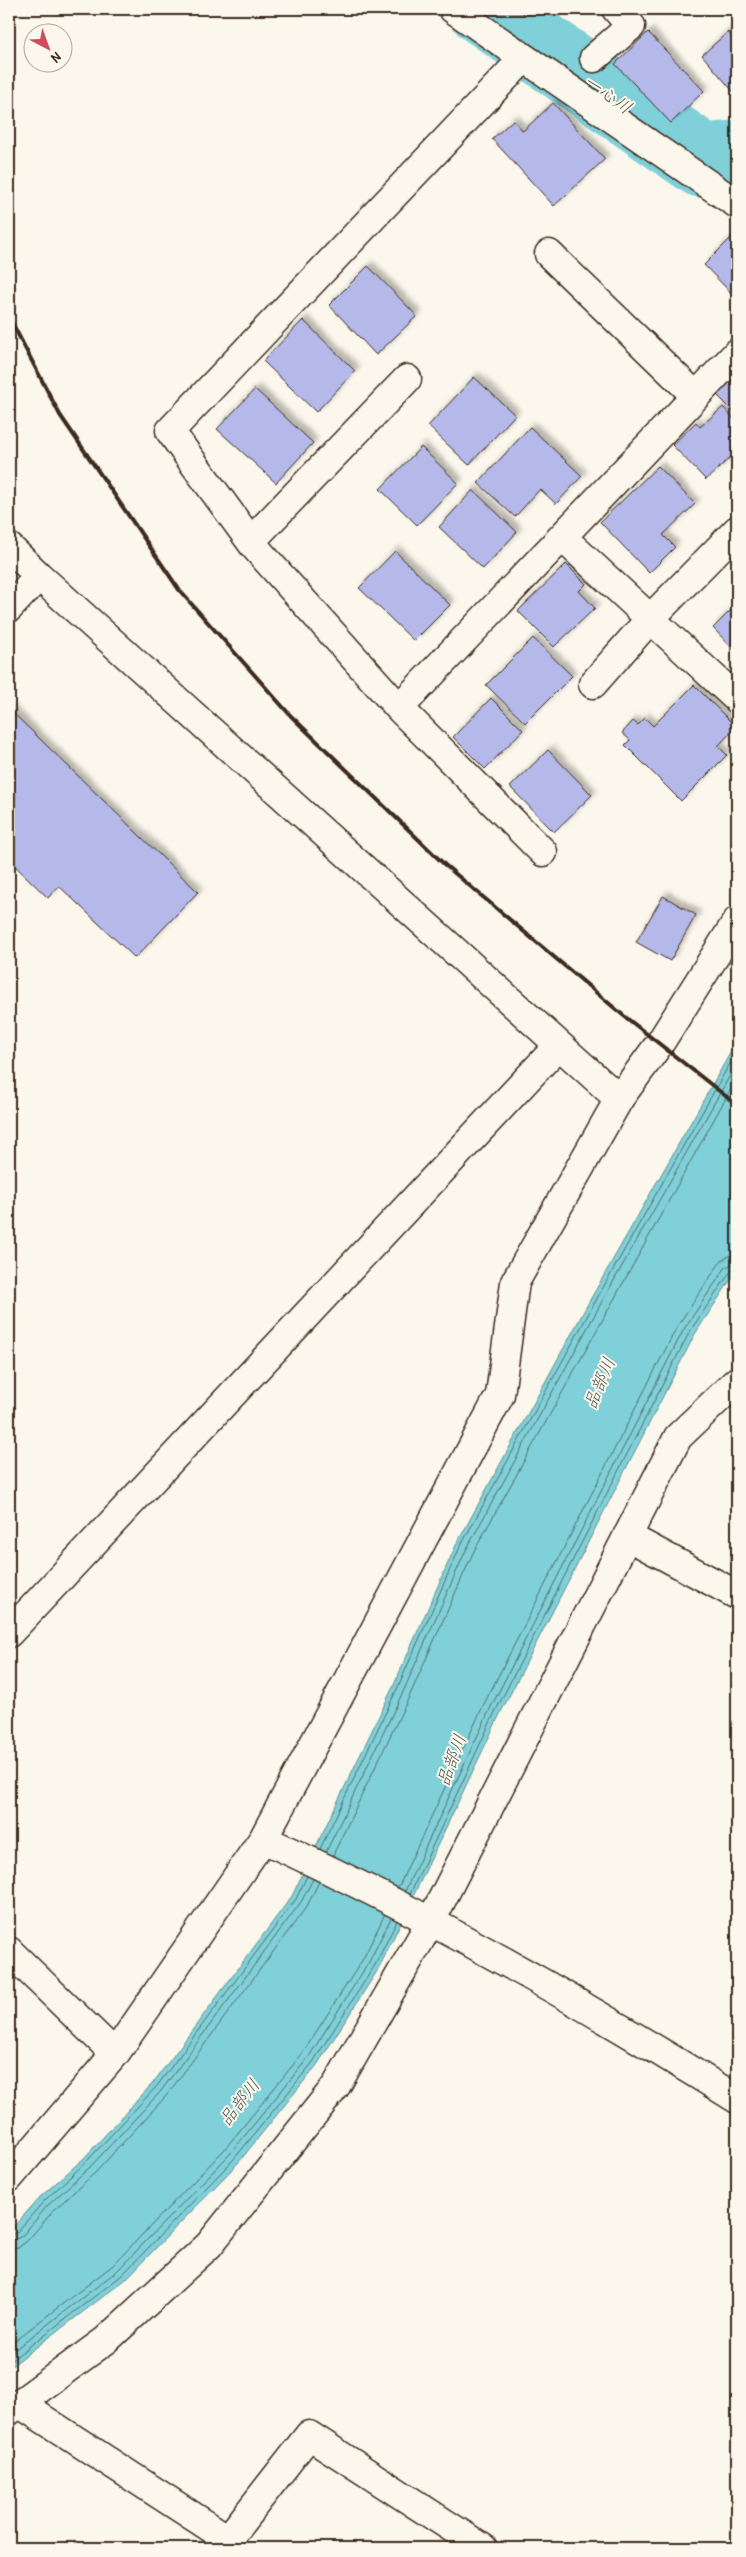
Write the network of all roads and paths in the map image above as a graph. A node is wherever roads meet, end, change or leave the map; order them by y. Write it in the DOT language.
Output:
graph roads {
  1 [pos="453,9"];
  2 [pos="616,9"];
  3 [pos="524,58"];
  4 [pos="594,58"];
  5 [pos="737,204"];
  6 [pos="549,254"];
  7 [pos="737,352"];
  8 [pos="407,379"];
  9 [pos="696,396"];
  10 [pos="737,530"];
  11 [pos="562,536"];
  12 [pos="251,541"];
  13 [pos="9,547"];
  14 [pos="39,576"];
  15 [pos="9,608"];
  16 [pos="650,619"];
  17 [pos="593,684"];
  18 [pos="737,699"];
  19 [pos="399,708"];
  20 [pos="543,852"];
  21 [pos="737,921"];
  22 [pos="559,1045"];
  23 [pos="619,1099"];
  24 [pos="737,1381"];
  25 [pos="627,1536"];
  26 [pos="737,1595"];
  27 [pos="9,1633"];
  28 [pos="263,1839"];
  29 [pos="422,1916"];
  30 [pos="9,1951"];
  31 [pos="115,2054"];
  32 [pos="737,2099"];
  33 [pos="9,2178"];
  34 [pos="14,2407"];
  35 [pos="483,2548"];
  1 -- 3 [label="street"];
  2 -- 4 [label="street"];
  3 -- 5 [label="street"];
  3 -- 12 [label="street"];
  6 -- 9 [label="street"];
  7 -- 9 [label="street"];
  8 -- 12 [label="street"];
  9 -- 11 [label="street"];
  10 -- 16 [label="street"];
  11 -- 16 [label="street"];
  11 -- 19 [label="street"];
  12 -- 19 [label="street"];
  13 -- 14 [label="street"];
  14 -- 15 [label="street"];
  14 -- 22 [label="street"];
  16 -- 17 [label="street"];
  16 -- 18 [label="street"];
  19 -- 20 [label="street"];
  21 -- 23 [label="street"];
  22 -- 23 [label="street"];
  22 -- 27 [label="street"];
  23 -- 28 [label="street"];
  24 -- 25 [label="street"];
  25 -- 26 [label="street"];
  25 -- 29 [label="street"];
  28 -- 29 [label="street"];
  28 -- 31 [label="street"];
  29 -- 32 [label="street"];
  29 -- 34 [label="street"];
  30 -- 31 [label="street"];
  31 -- 33 [label="street"];
  34 -- 35 [label="street"];
}
